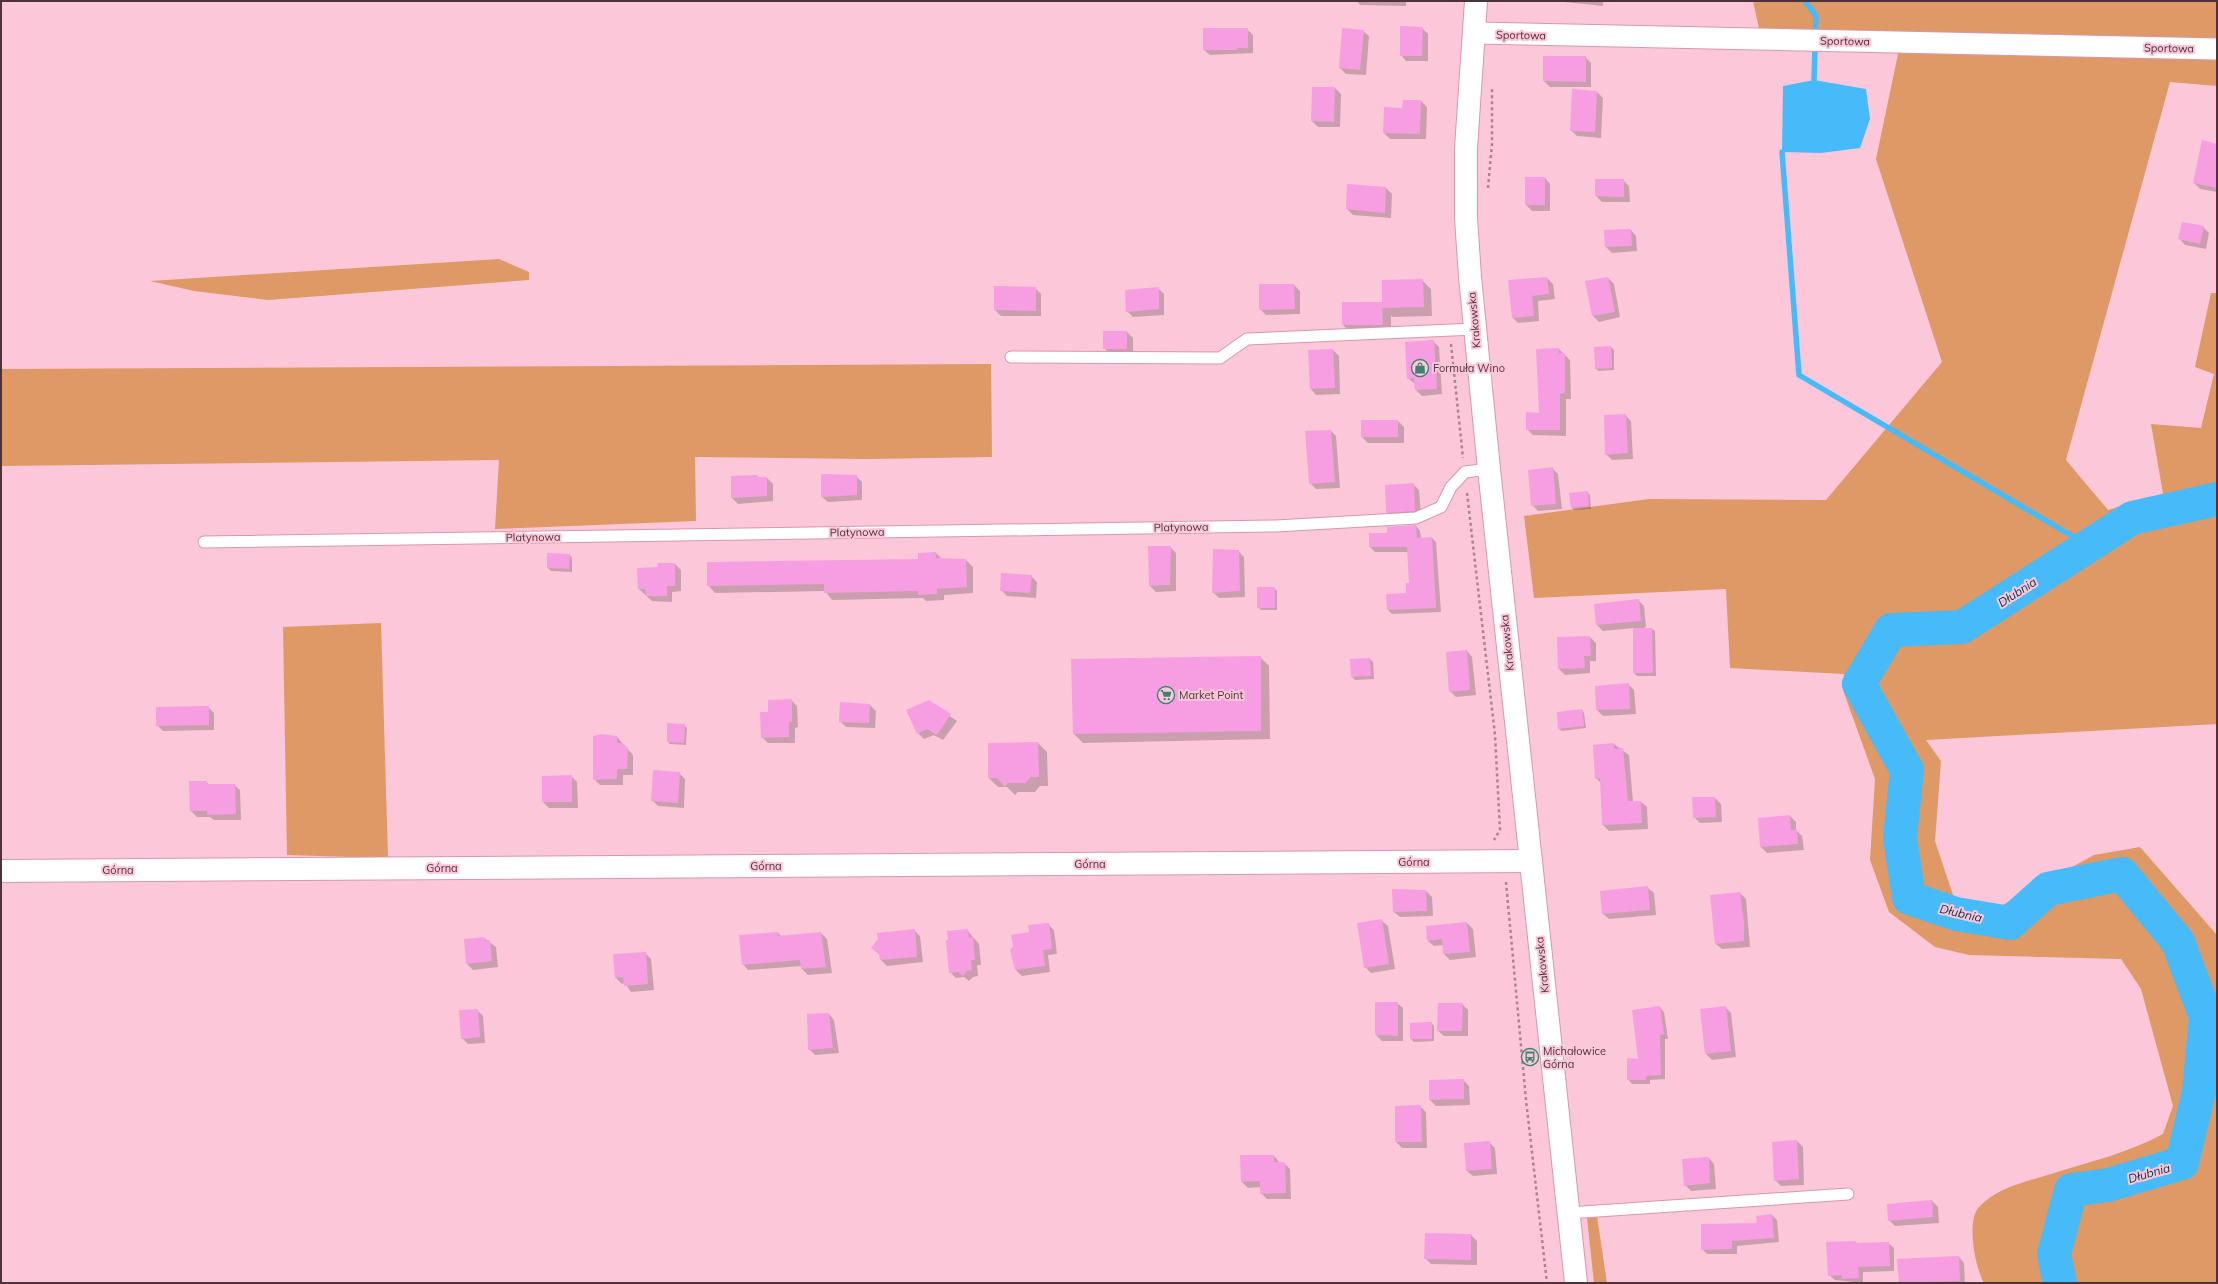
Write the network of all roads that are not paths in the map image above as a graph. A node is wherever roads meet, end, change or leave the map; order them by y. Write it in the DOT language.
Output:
graph roads {
  1 [pos="1476,1"];
  2 [pos="1474,33"];
  3 [pos="2217,50"];
  4 [pos="1475,329"];
  5 [pos="1011,358"];
  6 [pos="1489,469"];
  7 [pos="204,542"];
  8 [pos="1532,861"];
  9 [pos="1,871"];
  10 [pos="1848,1194"];
  11 [pos="1568,1213"];
  12 [pos="1576,1283"];
  1 -- 2 [label="street, Krakowska"];
  2 -- 3 [label="street, Sportowa"];
  2 -- 4 [label="street, Krakowska"];
  4 -- 5 [label="lane"];
  4 -- 6 [label="street, Krakowska"];
  6 -- 7 [label="lane, Platynowa"];
  6 -- 8 [label="street, Krakowska"];
  8 -- 9 [label="street, Górna"];
  8 -- 11 [label="street, Krakowska"];
  10 -- 11 [label="lane"];
  11 -- 12 [label="street, Krakowska"];
}
